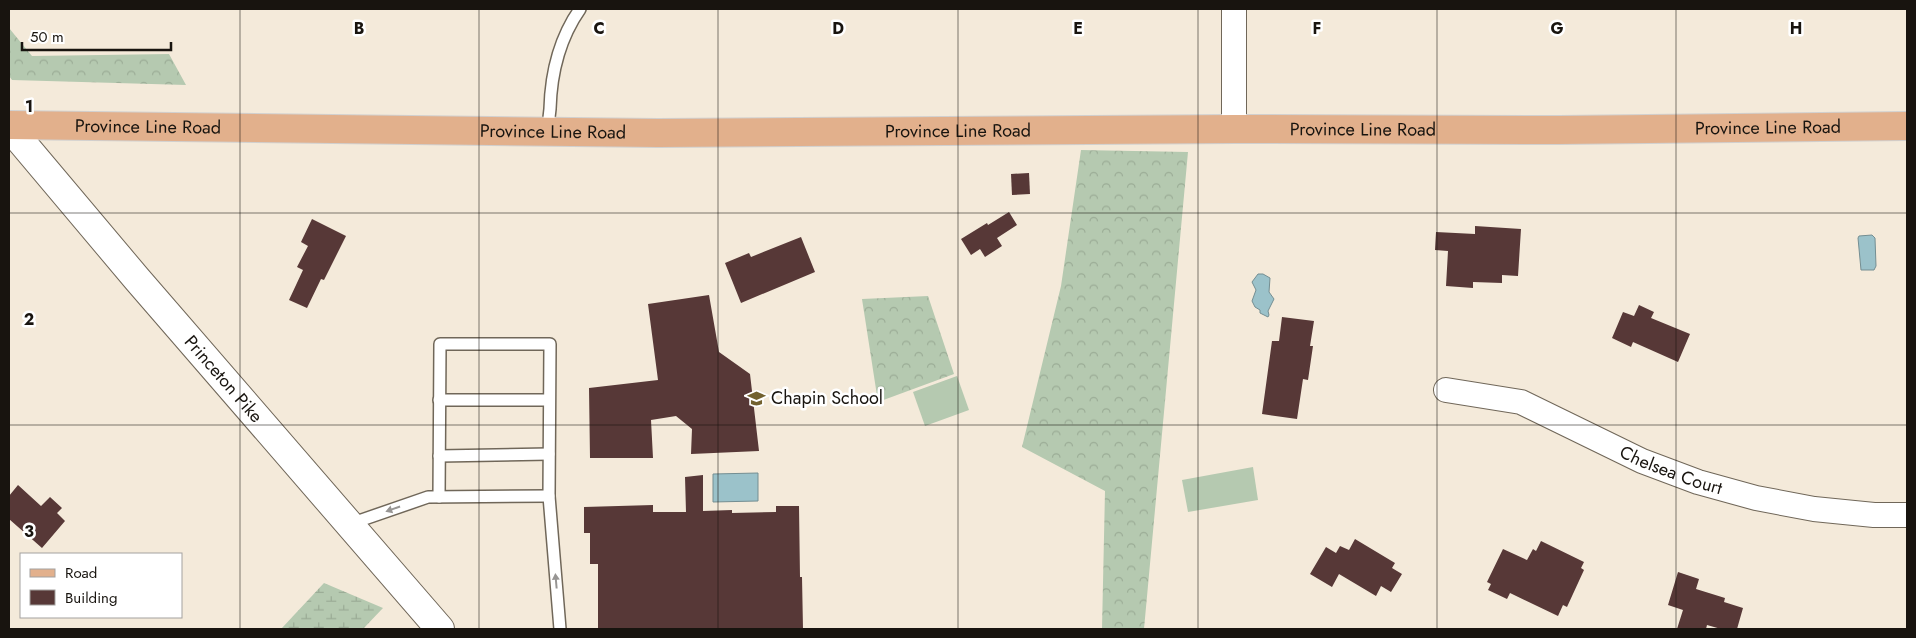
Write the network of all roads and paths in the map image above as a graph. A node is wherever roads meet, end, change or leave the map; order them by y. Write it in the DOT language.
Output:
graph roads {
  1 [pos="580,9"];
  2 [pos="1234,9"];
  3 [pos="9,126"];
  4 [pos="1907,126"];
  5 [pos="1234,129"];
  6 [pos="550,132"];
  7 [pos="1446,390"];
  8 [pos="439,400"];
  9 [pos="550,400"];
  10 [pos="549,454"];
  11 [pos="439,456"];
  12 [pos="549,496"];
  13 [pos="439,497"];
  14 [pos="1907,516"];
  15 [pos="349,524"];
  16 [pos="440,629"];
  17 [pos="560,629"];
  1 -- 6 [label="lane"];
  2 -- 5 [label="street"];
  3 -- 6 [label="main road, Province Line Road"];
  3 -- 15 [label="main road, Princeton Pike"];
  4 -- 5 [label="main road, Province Line Road"];
  5 -- 6 [label="main road, Province Line Road"];
  7 -- 14 [label="street, Chelsea Court"];
  8 -- 9 [label="lane"];
  8 -- 9 [label="lane"];
  8 -- 11 [label="lane"];
  9 -- 10 [label="lane"];
  10 -- 11 [label="lane"];
  10 -- 12 [label="lane"];
  11 -- 13 [label="lane"];
  12 -- 13 [label="lane"];
  17 -- 12 [label="lane, one-way"];
  13 -- 15 [label="lane, one-way"];
  15 -- 16 [label="main road, Princeton Pike"];
}
